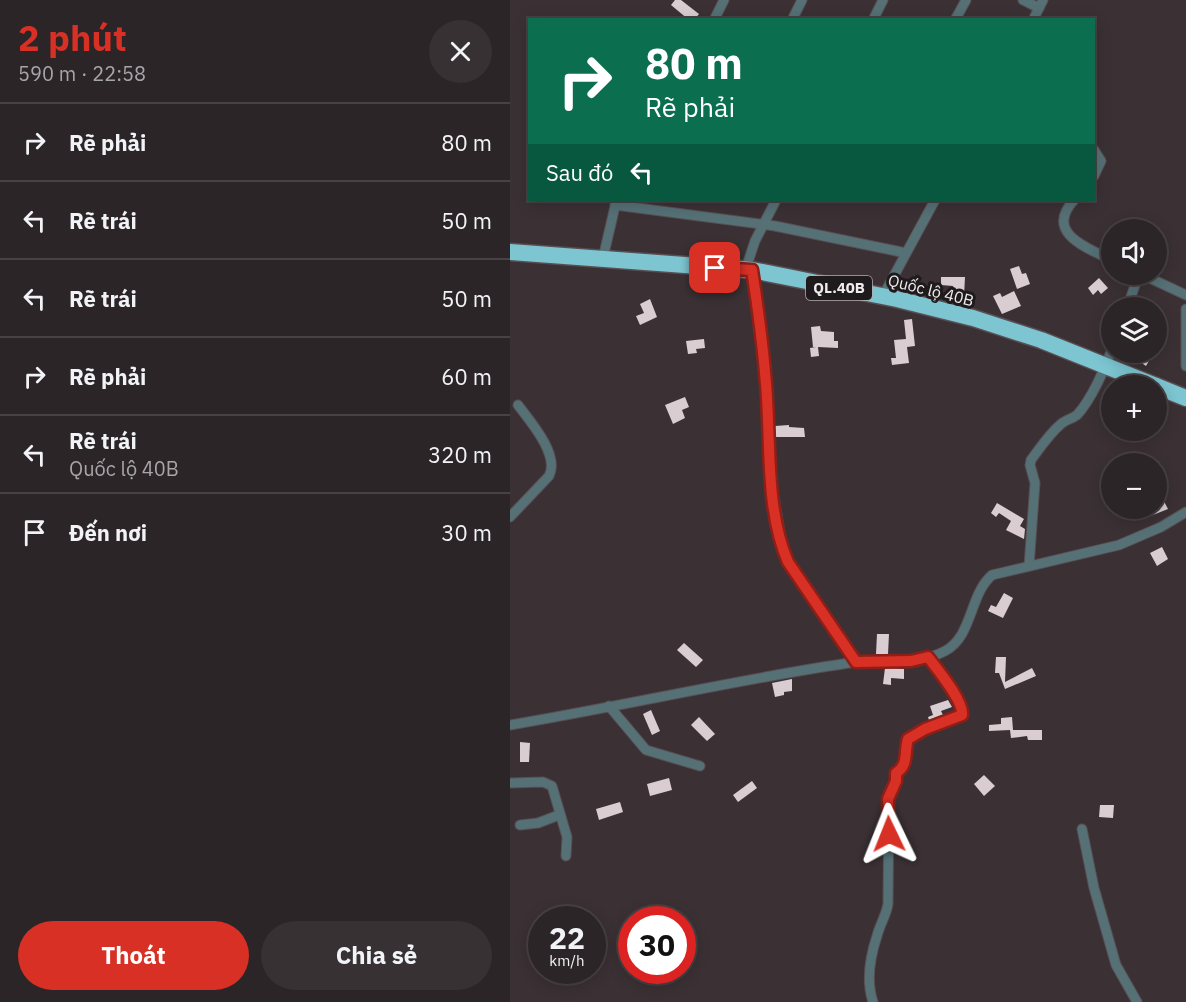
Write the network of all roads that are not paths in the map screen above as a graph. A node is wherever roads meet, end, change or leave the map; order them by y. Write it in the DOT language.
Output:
graph roads {
  1 [pos="724,0"];
  2 [pos="802,0"];
  3 [pos="883,0"];
  4 [pos="966,0"];
  5 [pos="1023,0"];
  6 [pos="1041,4"];
  7 [pos="715,18"];
  8 [pos="793,18"];
  9 [pos="874,18"];
  10 [pos="956,18"];
  11 [pos="1034,18"];
  12 [pos="1095,152"];
  13 [pos="1095,174"];
  14 [pos="776,201"];
  15 [pos="934,201"];
  16 [pos="1073,201"];
  17 [pos="616,202"];
  18 [pos="764,225"];
  19 [pos="510,252"];
  20 [pos="906,253"];
  21 [pos="1101,255"];
  22 [pos="603,258"];
  23 [pos="748,271"];
  24 [pos="1164,285"];
  25 [pos="1186,295"];
  26 [pos="883,296"];
  27 [pos="1186,309"];
  28 [pos="1101,355"];
  29 [pos="1106,363"];
  30 [pos="1119,363"];
  31 [pos="1186,366"];
  32 [pos="1138,375"];
  33 [pos="1167,390"];
  34 [pos="1186,398"];
  35 [pos="518,405"];
  36 [pos="1186,512"];
  37 [pos="510,517"];
  38 [pos="1029,566"];
  39 [pos="928,657"];
  40 [pos="856,662"];
  41 [pos="609,706"];
  42 [pos="510,724"];
  43 [pos="700,766"];
  44 [pos="510,783"];
  45 [pos="559,815"];
  46 [pos="520,825"];
  47 [pos="1082,829"];
  48 [pos="566,856"];
  49 [pos="873,1002"];
  50 [pos="1137,1002"];
  1 -- 7 [label="street"];
  2 -- 8 [label="street"];
  3 -- 9 [label="street"];
  4 -- 10 [label="street"];
  5 -- 6 [label="street"];
  6 -- 11 [label="street"];
  12 -- 13 [label="street"];
  14 -- 18 [label="street"];
  15 -- 20 [label="street"];
  16 -- 21 [label="street"];
  17 -- 18 [label="street"];
  17 -- 22 [label="street"];
  18 -- 20 [label="street"];
  18 -- 23 [label="street"];
  19 -- 22 [label="highway, Quốc lộ 40B / QL.40B"];
  20 -- 26 [label="street"];
  22 -- 23 [label="highway, Quốc lộ 40B / QL.40B"];
  23 -- 26 [label="highway, Quốc lộ 40B / QL.40B"];
  23 -- 40 [label="street"];
  24 -- 25 [label="street"];
  26 -- 28 [label="highway, Quốc lộ 40B / QL.40B"];
  27 -- 31 [label="street"];
  29 -- 38 [label="street"];
  30 -- 32 [label="highway, Quốc lộ 40B / QL.40B"];
  33 -- 34 [label="highway, Quốc lộ 40B / QL.40B"];
  35 -- 37 [label="street"];
  36 -- 38 [label="street"];
  38 -- 39 [label="street"];
  39 -- 40 [label="street"];
  39 -- 49 [label="street"];
  40 -- 41 [label="street"];
  41 -- 42 [label="street"];
  41 -- 43 [label="street"];
  44 -- 45 [label="street"];
  45 -- 46 [label="street"];
  45 -- 48 [label="street"];
  47 -- 50 [label="street"];
}
